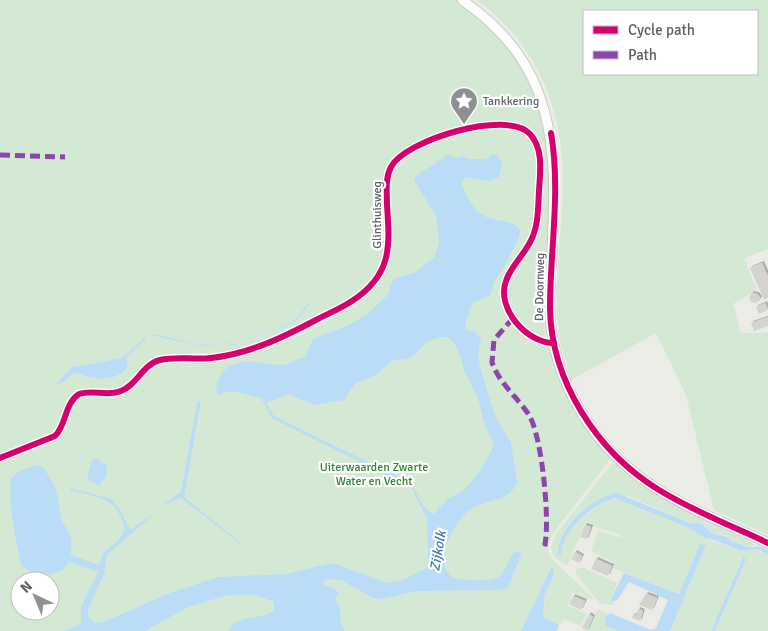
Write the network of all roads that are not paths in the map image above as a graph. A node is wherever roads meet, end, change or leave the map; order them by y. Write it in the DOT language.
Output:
graph roads {
  1 [pos="462,0"];
  2 [pos="554,343"];
  3 [pos="0,458"];
  4 [pos="768,543"];
  1 -- 2 [label="street, De Doornweg"];
  2 -- 3 [label="street, Glinthuisweg"];
  2 -- 4 [label="street, De Doornweg"];
}
